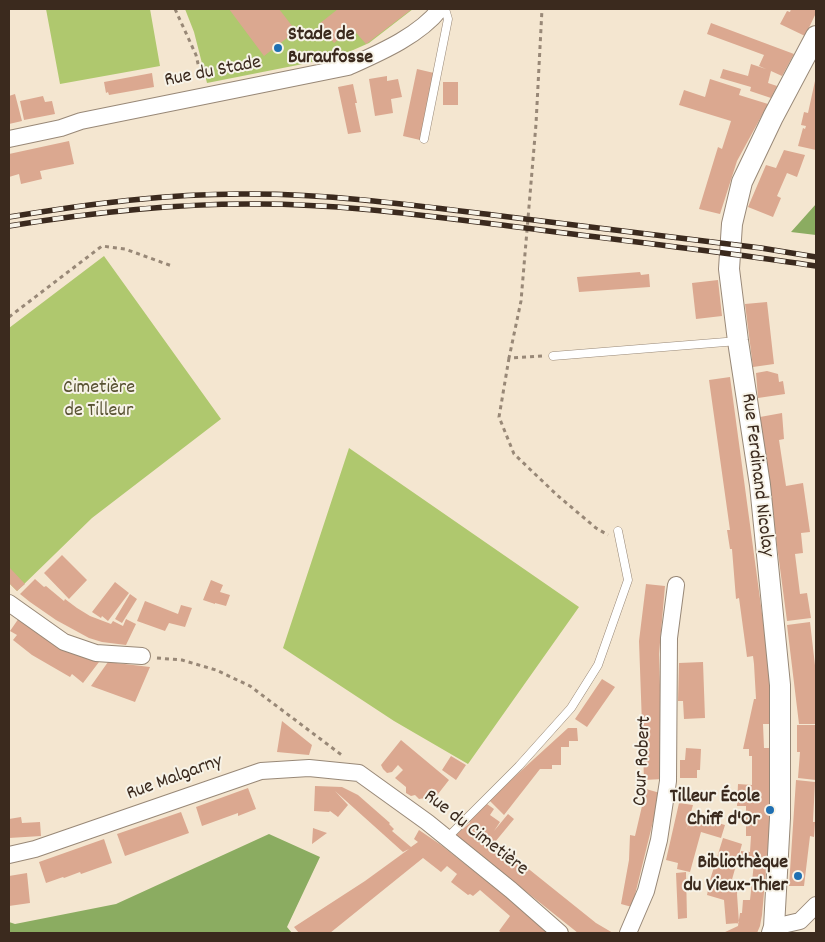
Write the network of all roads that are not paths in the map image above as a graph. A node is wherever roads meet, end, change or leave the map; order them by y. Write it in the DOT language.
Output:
graph roads {
  1 [pos="440,9"];
  2 [pos="445,9"];
  3 [pos="816,36"];
  4 [pos="9,139"];
  5 [pos="424,139"];
  6 [pos="738,341"];
  7 [pos="553,356"];
  8 [pos="618,531"];
  9 [pos="676,585"];
  10 [pos="9,603"];
  11 [pos="142,656"];
  12 [pos="359,773"];
  13 [pos="447,838"];
  14 [pos="9,855"];
  15 [pos="816,905"];
  16 [pos="773,930"];
  17 [pos="560,933"];
  18 [pos="628,933"];
  1 -- 4 [label="street, Rue du Stade"];
  2 -- 5 [label="lane"];
  3 -- 6 [label="street, Rue Ferdinand Nicolay"];
  6 -- 7 [label="lane"];
  6 -- 16 [label="street, Rue Ferdinand Nicolay"];
  8 -- 13 [label="lane"];
  9 -- 18 [label="street, Cour Robert"];
  10 -- 11 [label="street"];
  12 -- 13 [label="street, Rue du Cimetière"];
  12 -- 14 [label="street, Rue Malgarny"];
  13 -- 17 [label="street, Rue du Cimetière"];
  15 -- 16 [label="street"];
}
